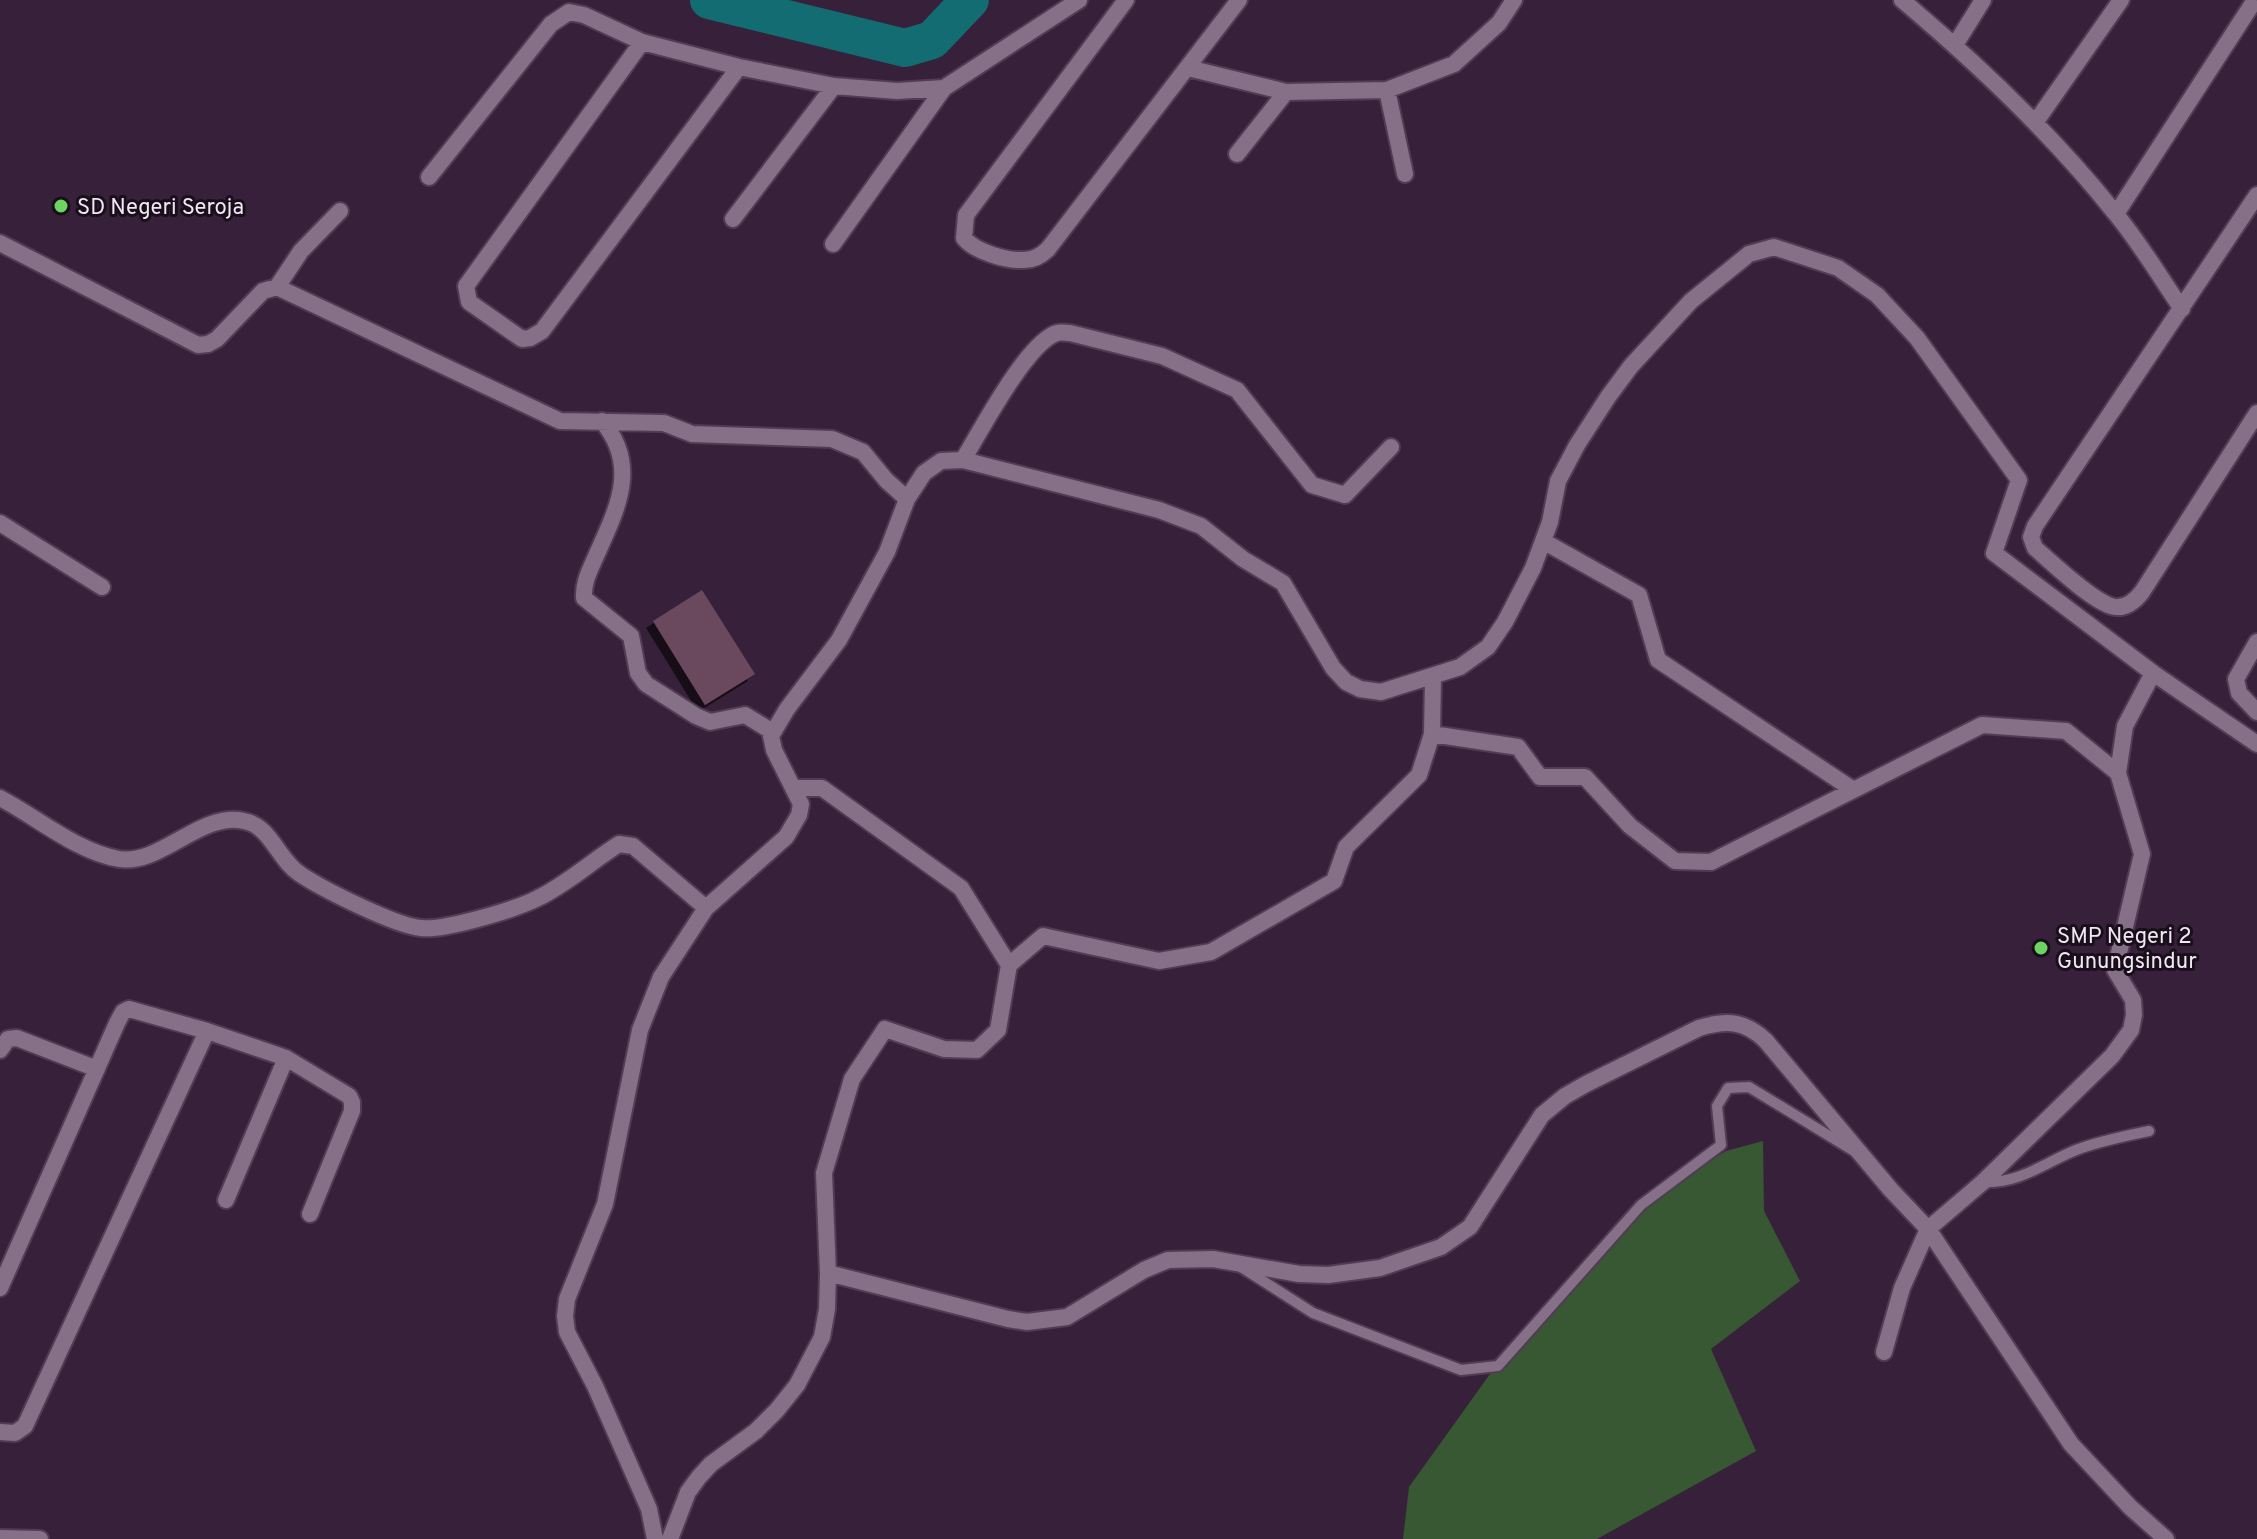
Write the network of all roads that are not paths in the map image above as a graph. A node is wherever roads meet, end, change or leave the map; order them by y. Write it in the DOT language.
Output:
graph roads {
  1 [pos="1079,0"];
  2 [pos="1126,0"];
  3 [pos="1239,0"];
  4 [pos="1514,0"];
  5 [pos="1902,0"];
  6 [pos="1983,0"];
  7 [pos="2121,0"];
  8 [pos="2251,6"];
  9 [pos="642,42"];
  10 [pos="1955,45"];
  11 [pos="739,67"];
  12 [pos="1188,68"];
  13 [pos="834,86"];
  14 [pos="944,88"];
  15 [pos="1387,90"];
  16 [pos="1286,92"];
  17 [pos="2035,123"];
  18 [pos="1237,154"];
  19 [pos="1405,174"];
  20 [pos="429,177"];
  21 [pos="2257,195"];
  22 [pos="340,211"];
  23 [pos="2116,214"];
  24 [pos="733,219"];
  25 [pos="0,243"];
  26 [pos="833,244"];
  27 [pos="277,287"];
  28 [pos="2182,309"];
  29 [pos="2257,413"];
  30 [pos="602,421"];
  31 [pos="1391,447"];
  32 [pos="963,460"];
  33 [pos="907,499"];
  34 [pos="0,523"];
  35 [pos="1543,541"];
  36 [pos="102,587"];
  37 [pos="2257,642"];
  38 [pos="2153,673"];
  39 [pos="1433,678"];
  40 [pos="2257,712"];
  41 [pos="773,732"];
  42 [pos="1432,734"];
  43 [pos="2257,744"];
  44 [pos="2118,773"];
  45 [pos="794,788"];
  46 [pos="1852,789"];
  47 [pos="0,798"];
  48 [pos="706,908"];
  49 [pos="1009,965"];
  50 [pos="207,1031"];
  51 [pos="0,1050"];
  52 [pos="286,1058"];
  53 [pos="97,1069"];
  54 [pos="2149,1131"];
  55 [pos="1865,1158"];
  56 [pos="1983,1182"];
  57 [pos="226,1200"];
  58 [pos="310,1214"];
  59 [pos="1928,1229"];
  60 [pos="1236,1264"];
  61 [pos="828,1273"];
  62 [pos="0,1288"];
  63 [pos="1884,1352"];
  64 [pos="0,1432"];
  65 [pos="0,1538"];
  66 [pos="40,1539"];
  67 [pos="655,1539"];
  68 [pos="670,1539"];
  69 [pos="2166,1539"];
  1 -- 14 [label="street"];
  2 -- 12 [label="street"];
  3 -- 12 [label="street"];
  4 -- 15 [label="street"];
  5 -- 10 [label="street"];
  6 -- 10 [label="street"];
  7 -- 17 [label="street"];
  8 -- 23 [label="street"];
  9 -- 11 [label="street"];
  9 -- 11 [label="street"];
  9 -- 20 [label="street"];
  10 -- 17 [label="street"];
  11 -- 13 [label="street"];
  12 -- 16 [label="street"];
  13 -- 14 [label="street"];
  13 -- 24 [label="street"];
  14 -- 26 [label="street"];
  15 -- 16 [label="street"];
  15 -- 19 [label="street"];
  16 -- 18 [label="street"];
  17 -- 23 [label="street"];
  21 -- 28 [label="street"];
  22 -- 27 [label="street"];
  23 -- 28 [label="street"];
  25 -- 27 [label="street"];
  27 -- 30 [label="street"];
  28 -- 29 [label="street"];
  30 -- 33 [label="street"];
  30 -- 41 [label="street"];
  31 -- 32 [label="street"];
  32 -- 33 [label="street"];
  32 -- 39 [label="street"];
  33 -- 41 [label="street"];
  34 -- 36 [label="street"];
  35 -- 38 [label="street"];
  35 -- 39 [label="street"];
  35 -- 46 [label="street"];
  37 -- 40 [label="street"];
  38 -- 43 [label="street"];
  38 -- 44 [label="street"];
  39 -- 42 [label="street"];
  41 -- 45 [label="street"];
  42 -- 46 [label="street"];
  42 -- 49 [label="street"];
  44 -- 46 [label="street"];
  44 -- 56 [label="street"];
  45 -- 48 [label="street"];
  45 -- 49 [label="street"];
  47 -- 48 [label="street"];
  48 -- 67 [label="street"];
  49 -- 61 [label="street"];
  50 -- 52 [label="street"];
  50 -- 53 [label="street"];
  50 -- 64 [label="street"];
  51 -- 53 [label="street"];
  52 -- 57 [label="street"];
  52 -- 58 [label="street"];
  53 -- 62 [label="street"];
  54 -- 56 [label="lane"];
  55 -- 59 [label="street"];
  55 -- 60 [label="street"];
  55 -- 60 [label="lane"];
  56 -- 59 [label="street"];
  59 -- 63 [label="street"];
  59 -- 69 [label="street"];
  60 -- 61 [label="street"];
  61 -- 68 [label="street"];
  65 -- 66 [label="street"];
}
